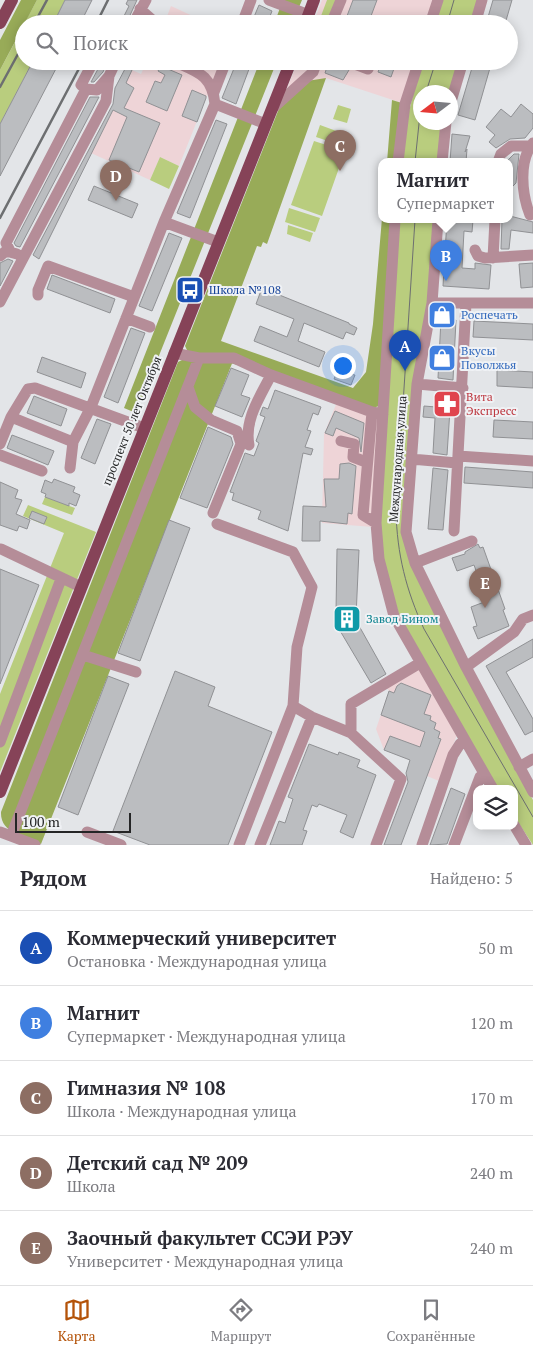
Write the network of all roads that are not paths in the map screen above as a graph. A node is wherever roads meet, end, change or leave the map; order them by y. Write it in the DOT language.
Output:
graph roads {
  1 [pos="12,0"];
  2 [pos="252,0"];
  3 [pos="269,0"];
  4 [pos="314,0"];
  5 [pos="341,0"];
  6 [pos="438,0"];
  7 [pos="482,0"];
  8 [pos="246,15"];
  9 [pos="299,15"];
  10 [pos="308,15"];
  11 [pos="335,15"];
  12 [pos="433,15"];
  13 [pos="478,15"];
  14 [pos="0,23"];
  15 [pos="89,70"];
  16 [pos="112,70"];
  17 [pos="192,70"];
  18 [pos="223,70"];
  19 [pos="287,70"];
  20 [pos="314,70"];
  21 [pos="415,70"];
  22 [pos="461,70"];
  23 [pos="109,76"];
  24 [pos="456,85"];
  25 [pos="86,89"];
  26 [pos="214,92"];
  27 [pos="215,104"];
  28 [pos="272,109"];
  29 [pos="266,124"];
  30 [pos="445,130"];
  31 [pos="532,145"];
  32 [pos="398,158"];
  33 [pos="442,158"];
  34 [pos="500,158"];
  35 [pos="530,215"];
  36 [pos="164,222"];
  37 [pos="395,223"];
  38 [pos="438,223"];
  39 [pos="495,223"];
  40 [pos="218,242"];
  41 [pos="475,250"];
  42 [pos="5,253"];
  43 [pos="533,255"];
  44 [pos="23,257"];
  45 [pos="493,258"];
  46 [pos="38,295"];
  47 [pos="134,297"];
  48 [pos="0,302"];
  49 [pos="432,303"];
  50 [pos="533,303"];
  51 [pos="466,304"];
  52 [pos="126,318"];
  53 [pos="150,327"];
  54 [pos="174,353"];
  55 [pos="199,358"];
  56 [pos="271,375"];
  57 [pos="417,384"];
  58 [pos="188,387"];
  59 [pos="463,388"];
  60 [pos="92,407"];
  61 [pos="377,413"];
  62 [pos="11,417"];
  63 [pos="144,428"];
  64 [pos="341,441"];
  65 [pos="73,442"];
  66 [pos="0,444"];
  67 [pos="249,445"];
  68 [pos="0,455"];
  69 [pos="411,459"];
  70 [pos="457,459"];
  71 [pos="533,461"];
  72 [pos="366,462"];
  73 [pos="70,468"];
  74 [pos="42,471"];
  75 [pos="376,522"];
  76 [pos="454,531"];
  77 [pos="472,540"];
  78 [pos="1,549"];
  79 [pos="415,562"];
  80 [pos="61,579"];
  81 [pos="81,587"];
  82 [pos="533,615"];
  83 [pos="83,655"];
  84 [pos="420,664"];
  85 [pos="466,667"];
  86 [pos="136,672"];
  87 [pos="293,706"];
  88 [pos="312,717"];
  89 [pos="351,733"];
  90 [pos="464,741"];
  91 [pos="0,742"];
  92 [pos="533,759"];
  93 [pos="519,767"];
  94 [pos="484,774"];
  95 [pos="491,785"];
  96 [pos="0,792"];
  97 [pos="533,792"];
  98 [pos="517,830"];
  99 [pos="0,832"];
  100 [pos="87,832"];
  101 [pos="12,836"];
  102 [pos="35,845"];
  103 [pos="121,845"];
  104 [pos="239,845"];
  105 [pos="260,845"];
  106 [pos="376,845"];
  107 [pos="422,845"];
  108 [pos="454,845"];
  109 [pos="526,845"];
  1 -- 14 [label="main road"];
  2 -- 8 [label="street"];
  3 -- 9 [label="street"];
  4 -- 10 [label="main road"];
  5 -- 11 [label="street"];
  6 -- 12 [label="street"];
  7 -- 13 [label="street"];
  15 -- 25 [label="street"];
  16 -- 23 [label="street"];
  17 -- 26 [label="street"];
  18 -- 26 [label="street"];
  19 -- 28 [label="main road, проспект 50 лет Октября"];
  20 -- 28 [label="street"];
  21 -- 32 [label="street"];
  22 -- 24 [label="street"];
  23 -- 25 [label="street"];
  23 -- 44 [label="street"];
  25 -- 42 [label="street"];
  26 -- 27 [label="street"];
  27 -- 29 [label="street"];
  27 -- 36 [label="street"];
  28 -- 29 [label="main road, проспект 50 лет Октября"];
  29 -- 40 [label="main road, проспект 50 лет Октября"];
  30 -- 33 [label="street"];
  31 -- 34 [label="street"];
  31 -- 35 [label="street"];
  36 -- 40 [label="street"];
  36 -- 47 [label="street"];
  37 -- 61 [label="street, Международная улица"];
  38 -- 49 [label="street, Международная улица"];
  39 -- 45 [label="street"];
  40 -- 54 [label="main road, проспект 50 лет Октября"];
  41 -- 45 [label="street"];
  42 -- 44 [label="street"];
  43 -- 45 [label="street"];
  44 -- 48 [label="street"];
  46 -- 47 [label="street"];
  47 -- 52 [label="street"];
  49 -- 51 [label="street"];
  49 -- 57 [label="street, Международная улица"];
  50 -- 51 [label="street"];
  51 -- 59 [label="street"];
  52 -- 53 [label="street"];
  52 -- 60 [label="street"];
  54 -- 55 [label="street"];
  54 -- 63 [label="main road, проспект 50 лет Октября"];
  55 -- 56 [label="street"];
  55 -- 58 [label="street"];
  56 -- 61 [label="street"];
  56 -- 67 [label="street"];
  57 -- 59 [label="street"];
  57 -- 69 [label="street, Международная улица"];
  58 -- 83 [label="street"];
  58 -- 87 [label="street"];
  59 -- 70 [label="street"];
  60 -- 62 [label="street"];
  60 -- 63 [label="street"];
  60 -- 65 [label="street"];
  61 -- 72 [label="street"];
  61 -- 75 [label="street, Международная улица"];
  62 -- 65 [label="street"];
  62 -- 66 [label="street"];
  63 -- 81 [label="main road, проспект 50 лет Октября"];
  64 -- 72 [label="street"];
  65 -- 73 [label="street"];
  68 -- 74 [label="street"];
  69 -- 70 [label="street"];
  69 -- 79 [label="street, Международная улица"];
  70 -- 71 [label="street"];
  70 -- 76 [label="street"];
  72 -- 75 [label="street"];
  75 -- 84 [label="street, Международная улица"];
  77 -- 79 [label="street"];
  78 -- 80 [label="street"];
  79 -- 85 [label="street, Международная улица"];
  80 -- 81 [label="street"];
  80 -- 91 [label="street"];
  81 -- 96 [label="main road, проспект 50 лет Октября"];
  82 -- 85 [label="street"];
  83 -- 86 [label="street"];
  83 -- 101 [label="street"];
  84 -- 89 [label="street"];
  84 -- 90 [label="street, Международная улица"];
  85 -- 93 [label="street, Международная улица"];
  87 -- 88 [label="street"];
  87 -- 104 [label="street"];
  88 -- 89 [label="street"];
  88 -- 105 [label="street"];
  89 -- 106 [label="street"];
  90 -- 94 [label="street, Международная улица"];
  90 -- 107 [label="street"];
  92 -- 93 [label="street"];
  93 -- 97 [label="street, Международная улица"];
  94 -- 95 [label="street, Международная улица"];
  94 -- 108 [label="street"];
  98 -- 109 [label="street"];
  99 -- 101 [label="street"];
  100 -- 103 [label="street"];
  101 -- 102 [label="street"];
}
